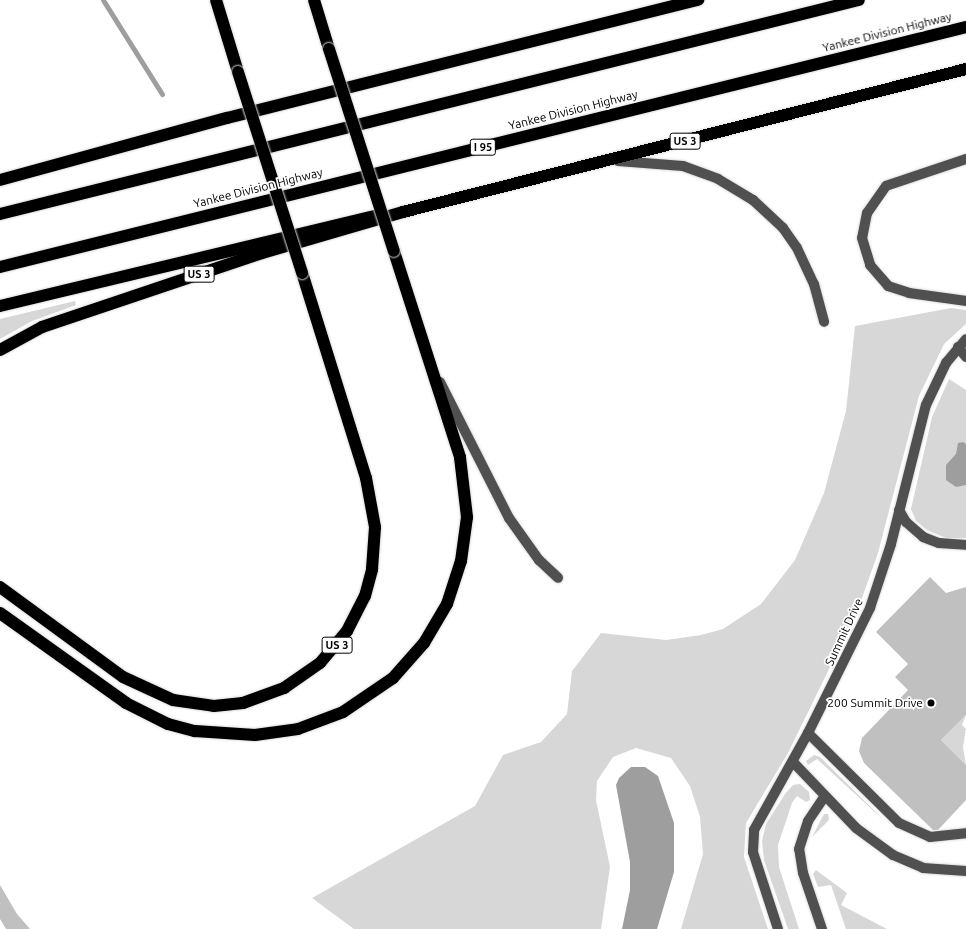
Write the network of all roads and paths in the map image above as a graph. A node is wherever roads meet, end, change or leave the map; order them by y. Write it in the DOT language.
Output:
graph roads {
  1 [pos="216,0"];
  2 [pos="314,0"];
  3 [pos="698,0"];
  4 [pos="859,0"];
  5 [pos="966,27"];
  6 [pos="966,69"];
  7 [pos="966,159"];
  8 [pos="598,163"];
  9 [pos="0,180"];
  10 [pos="403,212"];
  11 [pos="0,214"];
  12 [pos="0,267"];
  13 [pos="966,301"];
  14 [pos="0,306"];
  15 [pos="824,322"];
  16 [pos="966,339"];
  17 [pos="958,347"];
  18 [pos="0,350"];
  19 [pos="428,357"];
  20 [pos="966,357"];
  21 [pos="899,510"];
  22 [pos="966,545"];
  23 [pos="558,578"];
  24 [pos="0,587"];
  25 [pos="0,613"];
  26 [pos="808,733"];
  27 [pos="793,762"];
  28 [pos="825,796"];
  29 [pos="966,833"];
  30 [pos="966,871"];
  31 [pos="778,929"];
  32 [pos="822,929"];
  1 -- 24 [label="highway, US 3, bridge"];
  2 -- 19 [label="highway, bridge"];
  3 -- 9 [label="highway"];
  4 -- 11 [label="highway"];
  5 -- 12 [label="highway, Yankee Division Highway / I 95"];
  6 -- 8 [label="highway, US 3"];
  7 -- 13 [label="street"];
  8 -- 10 [label="highway, US 3"];
  8 -- 15 [label="street"];
  10 -- 14 [label="highway"];
  10 -- 18 [label="highway, US 3"];
  16 -- 17 [label="street, Summit Drive"];
  17 -- 20 [label="street"];
  17 -- 21 [label="street, Summit Drive"];
  19 -- 23 [label="street"];
  19 -- 25 [label="highway"];
  21 -- 22 [label="street"];
  21 -- 26 [label="street, Summit Drive"];
  26 -- 27 [label="street, Summit Drive"];
  26 -- 29 [label="street"];
  27 -- 28 [label="street"];
  27 -- 31 [label="street, Summit Drive"];
  28 -- 30 [label="street"];
  28 -- 32 [label="street"];
}
